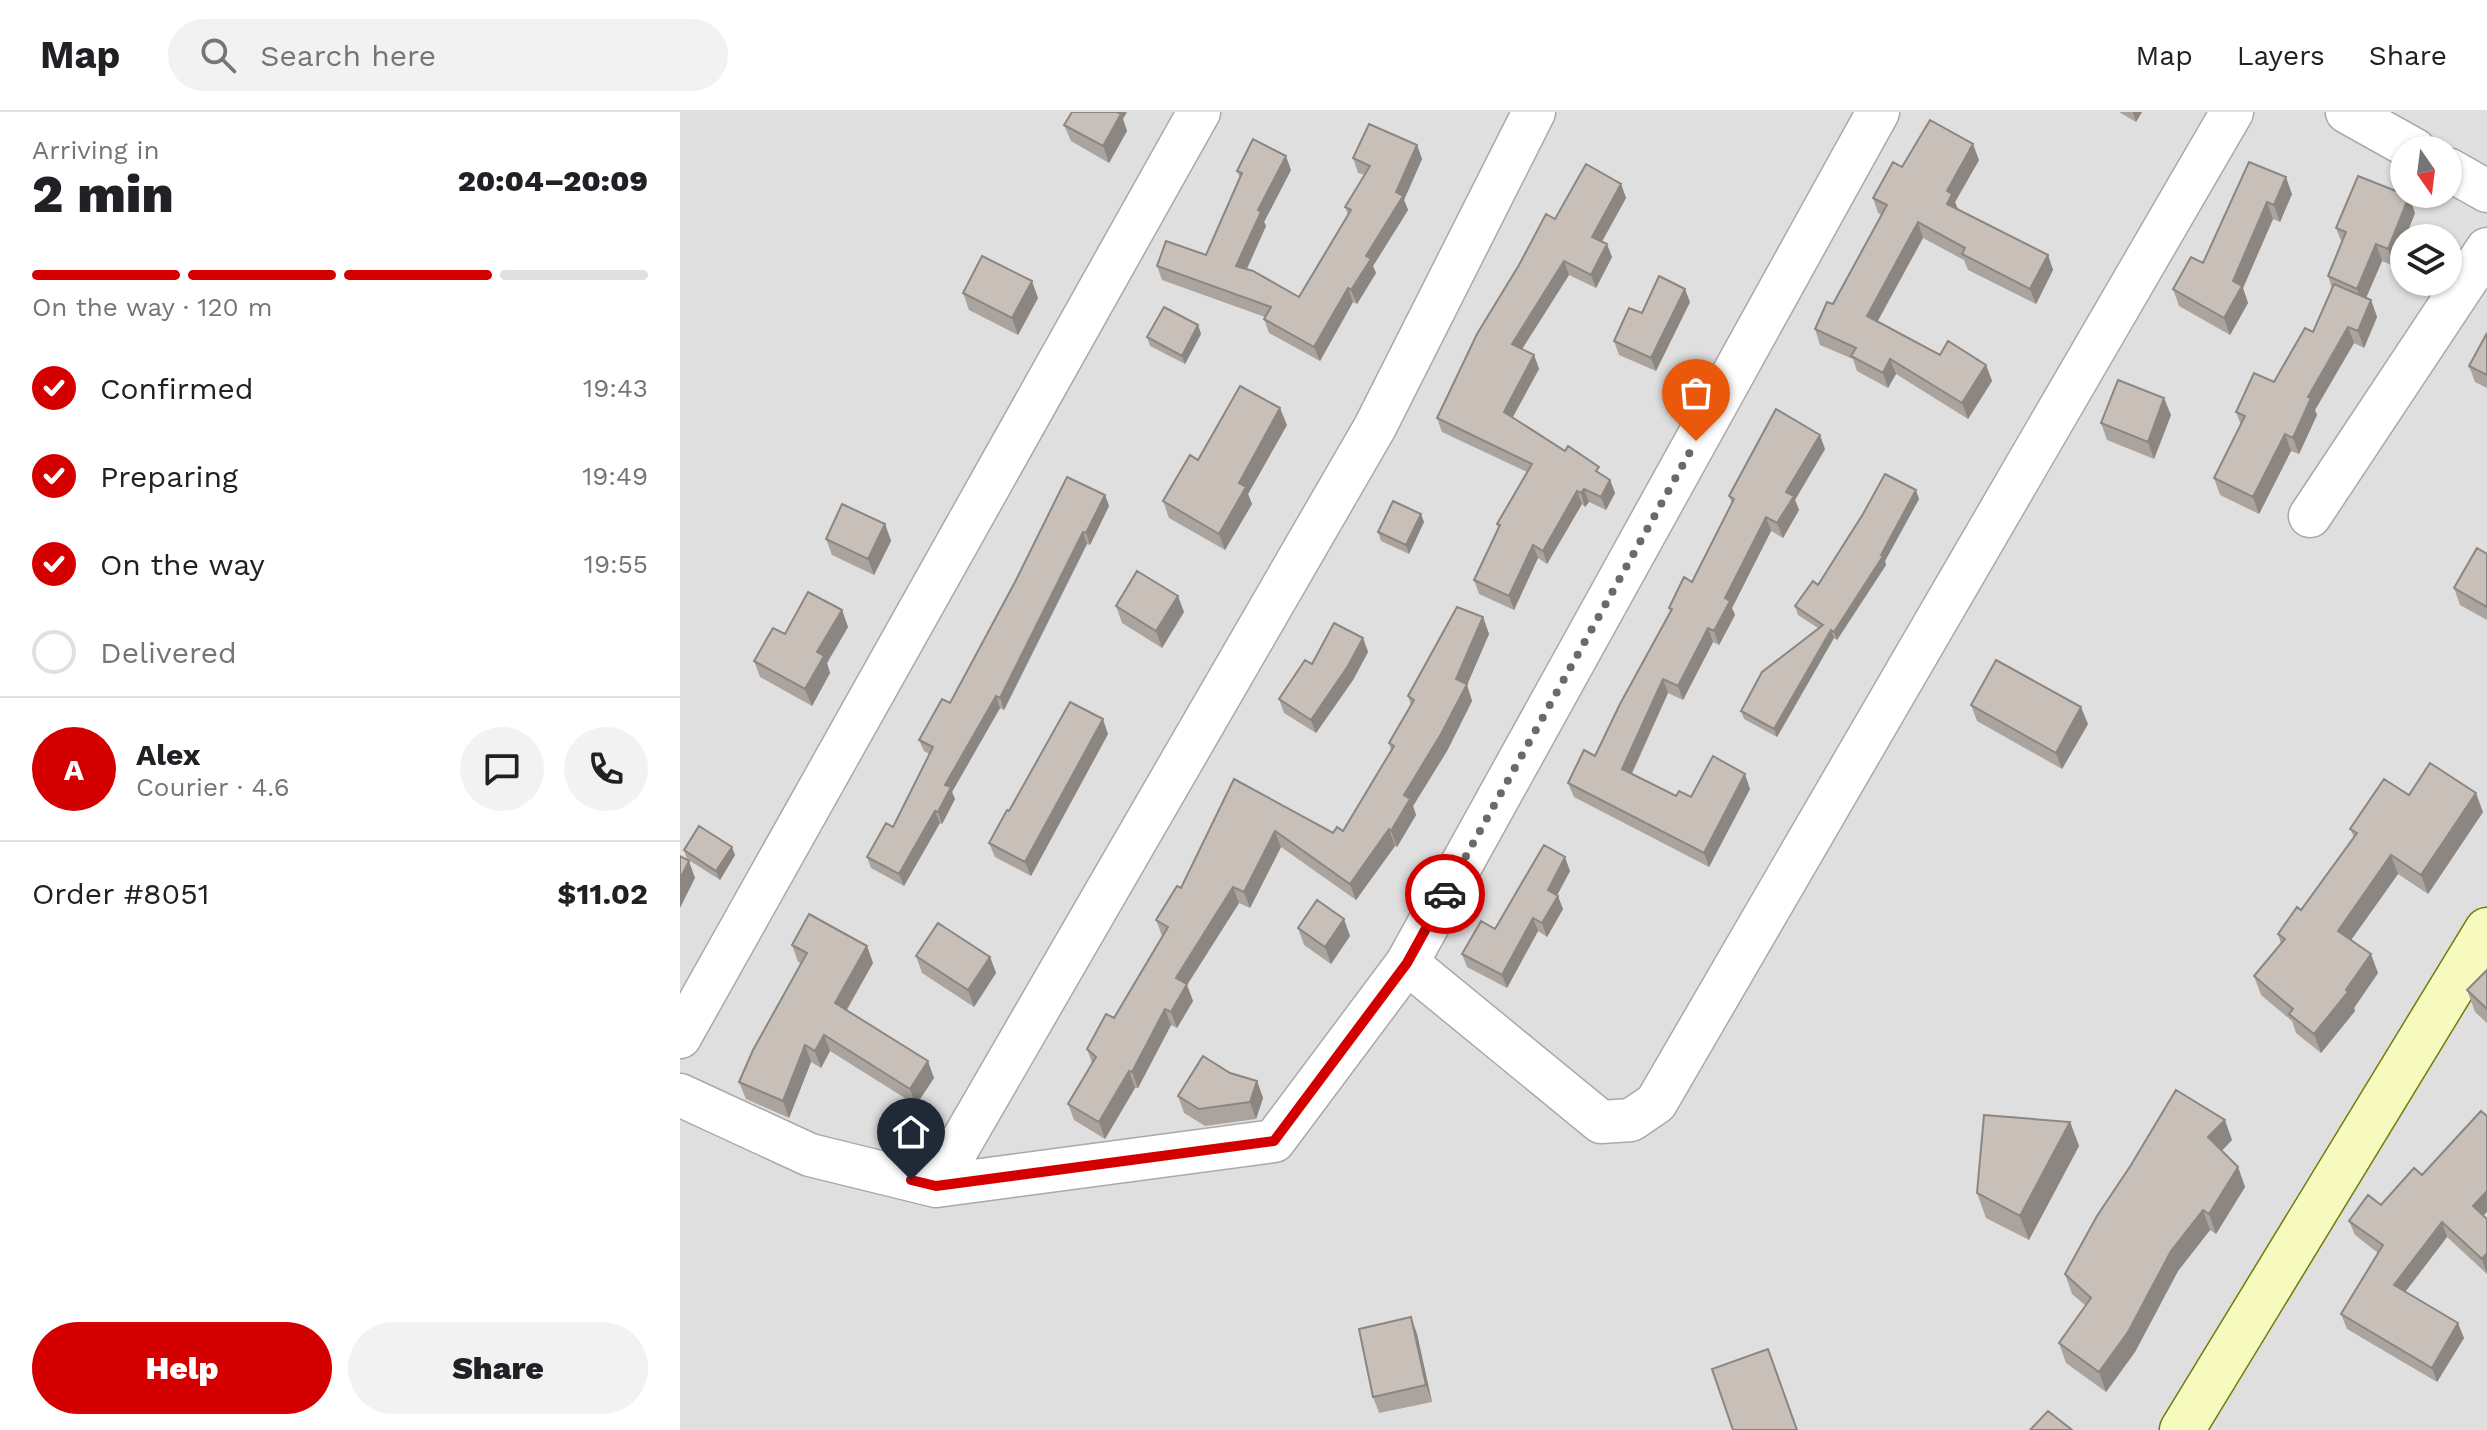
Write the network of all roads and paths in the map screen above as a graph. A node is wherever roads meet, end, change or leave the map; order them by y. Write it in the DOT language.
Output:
graph roads {
  1 [pos="1199,112"];
  2 [pos="1534,112"];
  3 [pos="1878,112"];
  4 [pos="2232,112"];
  5 [pos="2347,112"];
  6 [pos="2390,136"];
  7 [pos="2462,177"];
  8 [pos="2487,191"];
  9 [pos="2487,249"];
  10 [pos="2310,516"];
  11 [pos="2487,930"];
  12 [pos="1407,963"];
  13 [pos="680,1037"];
  14 [pos="680,1095"];
  15 [pos="936,1186"];
  16 [pos="2182,1430"];
  1 -- 13 [label="street"];
  2 -- 15 [label="street"];
  3 -- 12 [label="street"];
  4 -- 12 [label="street"];
  5 -- 6 [label="street"];
  7 -- 8 [label="street"];
  9 -- 10 [label="street"];
  11 -- 16 [label="main road"];
  12 -- 15 [label="street"];
  14 -- 15 [label="street"];
}
